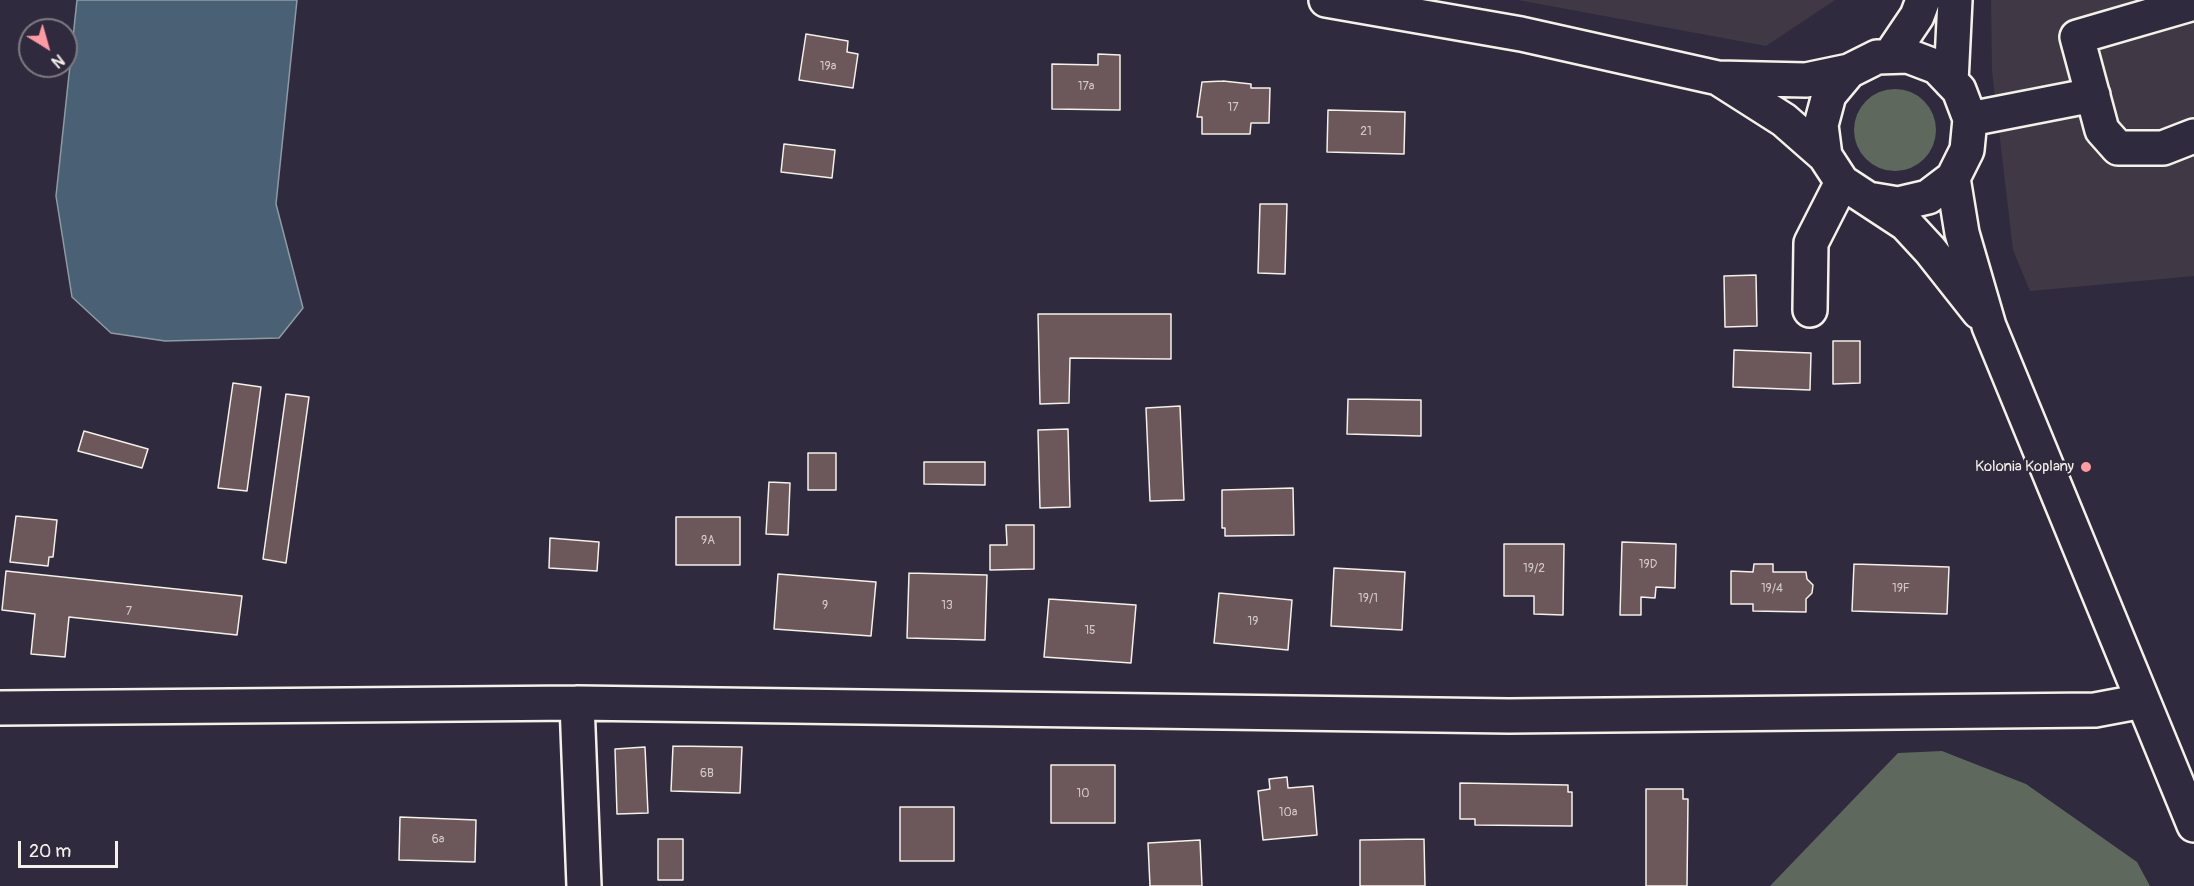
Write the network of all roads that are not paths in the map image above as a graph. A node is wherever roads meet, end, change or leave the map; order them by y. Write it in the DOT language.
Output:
graph roads {
  1 [pos="1326,0"];
  2 [pos="1923,0"];
  3 [pos="1955,0"];
  4 [pos="2194,3"];
  5 [pos="1890,57"];
  6 [pos="1849,71"];
  7 [pos="1718,78"];
  8 [pos="1951,82"];
  9 [pos="2093,95"];
  10 [pos="1970,119"];
  11 [pos="2194,136"];
  12 [pos="1953,178"];
  13 [pos="1845,179"];
  14 [pos="1810,310"];
  15 [pos="1989,326"];
  16 [pos="2144,701"];
  17 [pos="577,703"];
  18 [pos="0,708"];
  19 [pos="2194,825"];
  20 [pos="584,886"];
  1 -- 7 [label="street"];
  2 -- 5 [label="street"];
  3 -- 8 [label="street"];
  4 -- 9 [label="street"];
  5 -- 6 [label="street"];
  5 -- 8 [label="street"];
  6 -- 7 [label="street"];
  6 -- 13 [label="street"];
  7 -- 13 [label="street"];
  8 -- 10 [label="street"];
  9 -- 10 [label="street"];
  9 -- 11 [label="street"];
  10 -- 12 [label="street"];
  12 -- 13 [label="street"];
  12 -- 15 [label="street"];
  13 -- 14 [label="street"];
  13 -- 15 [label="street"];
  15 -- 16 [label="street"];
  16 -- 17 [label="street"];
  16 -- 19 [label="street"];
  17 -- 18 [label="street"];
  17 -- 20 [label="street"];
}
